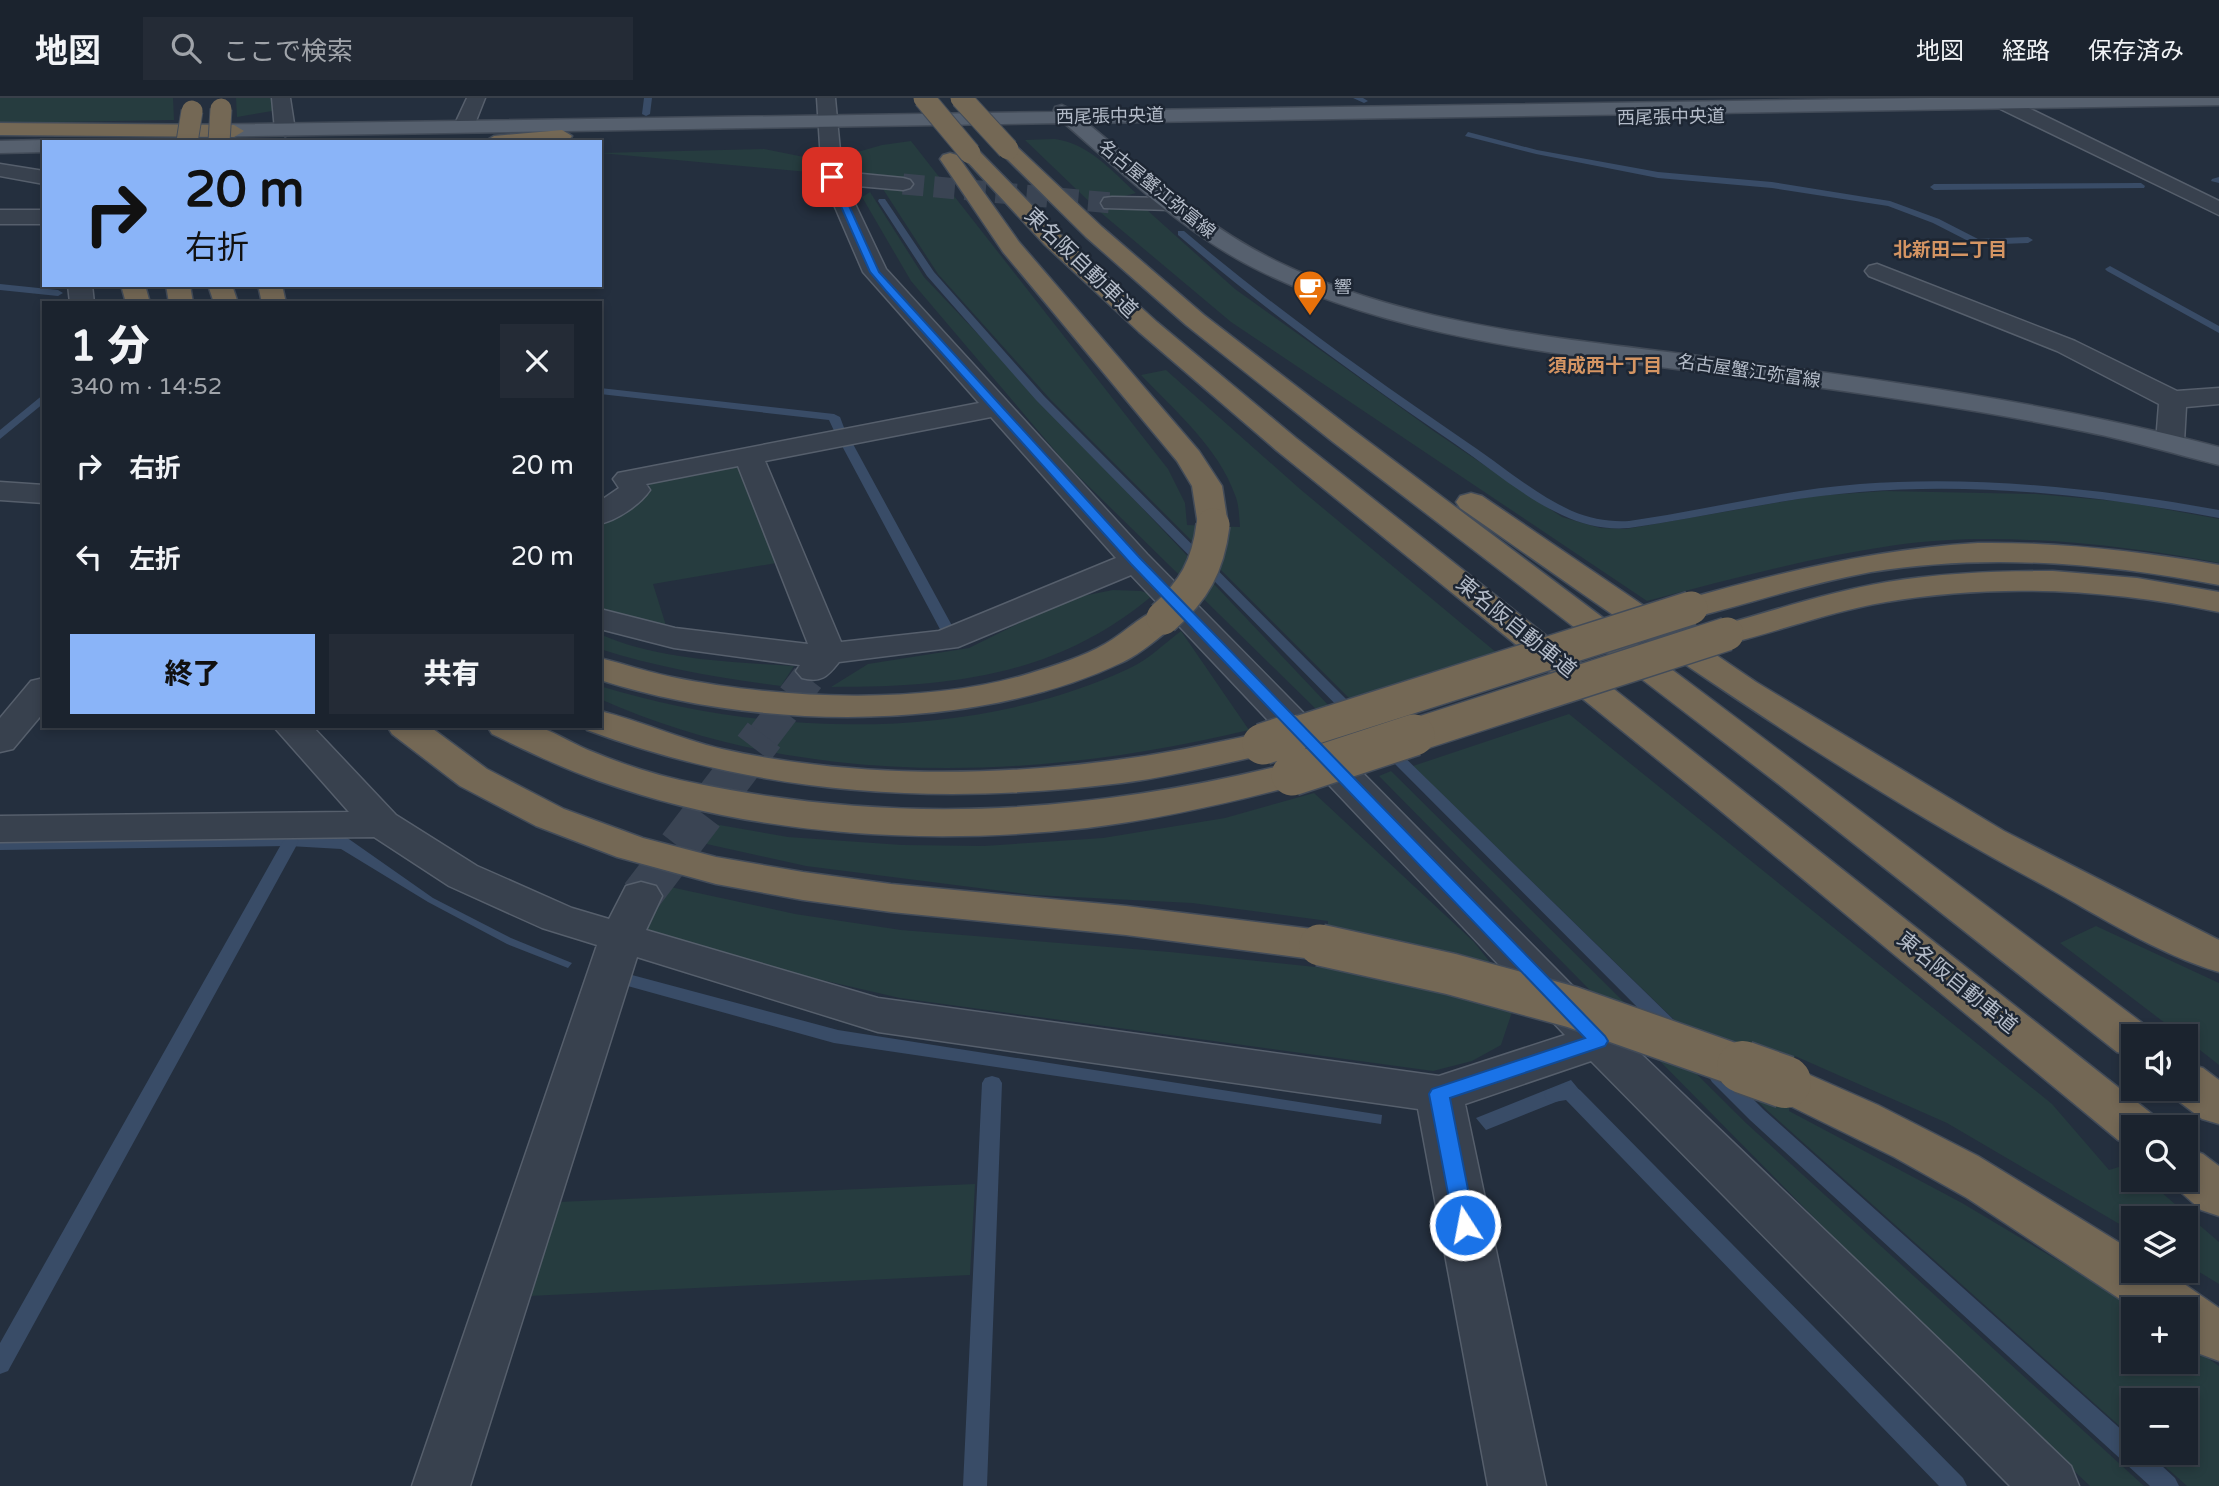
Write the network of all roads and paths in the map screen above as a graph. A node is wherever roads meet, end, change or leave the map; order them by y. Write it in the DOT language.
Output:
graph roads {
  1 [pos="281,98"];
  2 [pos="476,98"];
  3 [pos="826,98"];
  4 [pos="909,98"];
  5 [pos="924,98"];
  6 [pos="961,98"];
  7 [pos="1047,98"];
  8 [pos="1996,99"];
  9 [pos="2219,99"];
  10 [pos="192,104"];
  11 [pos="222,104"];
  12 [pos="2219,108"];
  13 [pos="2019,111"];
  14 [pos="1076,122"];
  15 [pos="464,126"];
  16 [pos="830,127"];
  17 [pos="0,132"];
  18 [pos="227,136"];
  19 [pos="284,136"];
  20 [pos="562,136"];
  21 [pos="187,140"];
  22 [pos="517,140"];
  23 [pos="42,146"];
  24 [pos="0,147"];
  25 [pos="0,153"];
  26 [pos="959,154"];
  27 [pos="42,158"];
  28 [pos="0,170"];
  29 [pos="42,177"];
  30 [pos="832,177"];
  31 [pos="903,184"];
  32 [pos="2219,186"];
  33 [pos="2179,189"];
  34 [pos="1112,203"];
  35 [pos="1171,204"];
  36 [pos="2219,209"];
  37 [pos="0,217"];
  38 [pos="42,217"];
  39 [pos="1877,271"];
  40 [pos="1195,320"];
  41 [pos="2219,396"];
  42 [pos="2172,400"];
  43 [pos="996,408"];
  44 [pos="2170,442"];
  45 [pos="748,456"];
  46 [pos="2219,456"];
  47 [pos="0,491"];
  48 [pos="42,494"];
  49 [pos="602,514"];
  50 [pos="1136,561"];
  51 [pos="2219,575"];
  52 [pos="2219,602"];
  53 [pos="602,620"];
  54 [pos="819,665"];
  55 [pos="602,669"];
  56 [pos="42,691"];
  57 [pos="602,723"];
  58 [pos="292,728"];
  59 [pos="407,728"];
  60 [pos="509,728"];
  61 [pos="0,740"];
  62 [pos="382,824"];
  63 [pos="0,829"];
  64 [pos="631,917"];
  65 [pos="2219,957"];
  66 [pos="2121,1031"];
  67 [pos="1599,1041"];
  68 [pos="2198,1090"];
  69 [pos="1439,1094"];
  70 [pos="2219,1106"];
  71 [pos="2121,1116"];
  72 [pos="2198,1178"];
  73 [pos="2219,1195"];
  74 [pos="2161,1297"];
  75 [pos="2198,1323"];
  76 [pos="2219,1338"];
  77 [pos="441,1486"];
  78 [pos="1517,1486"];
  79 [pos="2050,1486"];
  1 -- 19 [label="street"];
  2 -- 15 [label="street"];
  3 -- 16 [label="street"];
  4 -- 26 [label="highway"];
  5 -- 26 [label="highway, 東名阪自動車道, bridge"];
  6 -- 40 [label="highway, 東名阪自動車道, bridge"];
  7 -- 14 [label="main road, 名古屋蟹江弥富線"];
  8 -- 9 [label="main road, 西尾張中央道"];
  8 -- 13 [label="street"];
  8 -- 14 [label="main road, 西尾張中央道"];
  10 -- 21 [label="highway, bridge"];
  11 -- 18 [label="highway, bridge"];
  12 -- 13 [label="main road, 西尾張中央道"];
  13 -- 14 [label="main road, 西尾張中央道"];
  13 -- 33 [label="street"];
  14 -- 16 [label="main road, 西尾張中央道"];
  14 -- 35 [label="main road, 名古屋蟹江弥富線"];
  15 -- 16 [label="main road, 西尾張中央道"];
  15 -- 19 [label="main road, 西尾張中央道"];
  16 -- 20 [label="main road, 西尾張中央道"];
  16 -- 30 [label="street"];
  17 -- 18 [label="highway"];
  18 -- 19 [label="main road, 西尾張中央道"];
  19 -- 20 [label="main road, 西尾張中央道"];
  20 -- 22 [label="highway"];
  23 -- 24 [label="main road"];
  25 -- 27 [label="highway"];
  26 -- 55 [label="highway, bridge"];
  26 -- 71 [label="highway, 東名阪自動車道"];
  28 -- 29 [label="street"];
  30 -- 31 [label="street"];
  30 -- 43 [label="street"];
  32 -- 33 [label="street"];
  33 -- 36 [label="street"];
  34 -- 35 [label="street"];
  35 -- 44 [label="main road, 名古屋蟹江弥富線"];
  37 -- 38 [label="street"];
  39 -- 42 [label="street"];
  40 -- 65 [label="highway"];
  40 -- 66 [label="highway, 東名阪自動車道"];
  41 -- 42 [label="street"];
  42 -- 44 [label="street"];
  43 -- 45 [label="street"];
  43 -- 50 [label="street"];
  44 -- 46 [label="main road, 名古屋蟹江弥富線"];
  45 -- 49 [label="street"];
  45 -- 54 [label="street"];
  47 -- 48 [label="street"];
  50 -- 54 [label="street"];
  50 -- 67 [label="street"];
  51 -- 57 [label="highway, bridge"];
  52 -- 60 [label="highway, bridge"];
  53 -- 54 [label="street"];
  56 -- 61 [label="street"];
  58 -- 62 [label="street"];
  59 -- 74 [label="highway, bridge"];
  62 -- 63 [label="street"];
  62 -- 64 [label="street"];
  64 -- 69 [label="street"];
  64 -- 77 [label="street"];
  67 -- 69 [label="street"];
  67 -- 79 [label="street"];
  68 -- 70 [label="highway"];
  69 -- 78 [label="street"];
  72 -- 73 [label="highway"];
  75 -- 76 [label="highway"];
}
